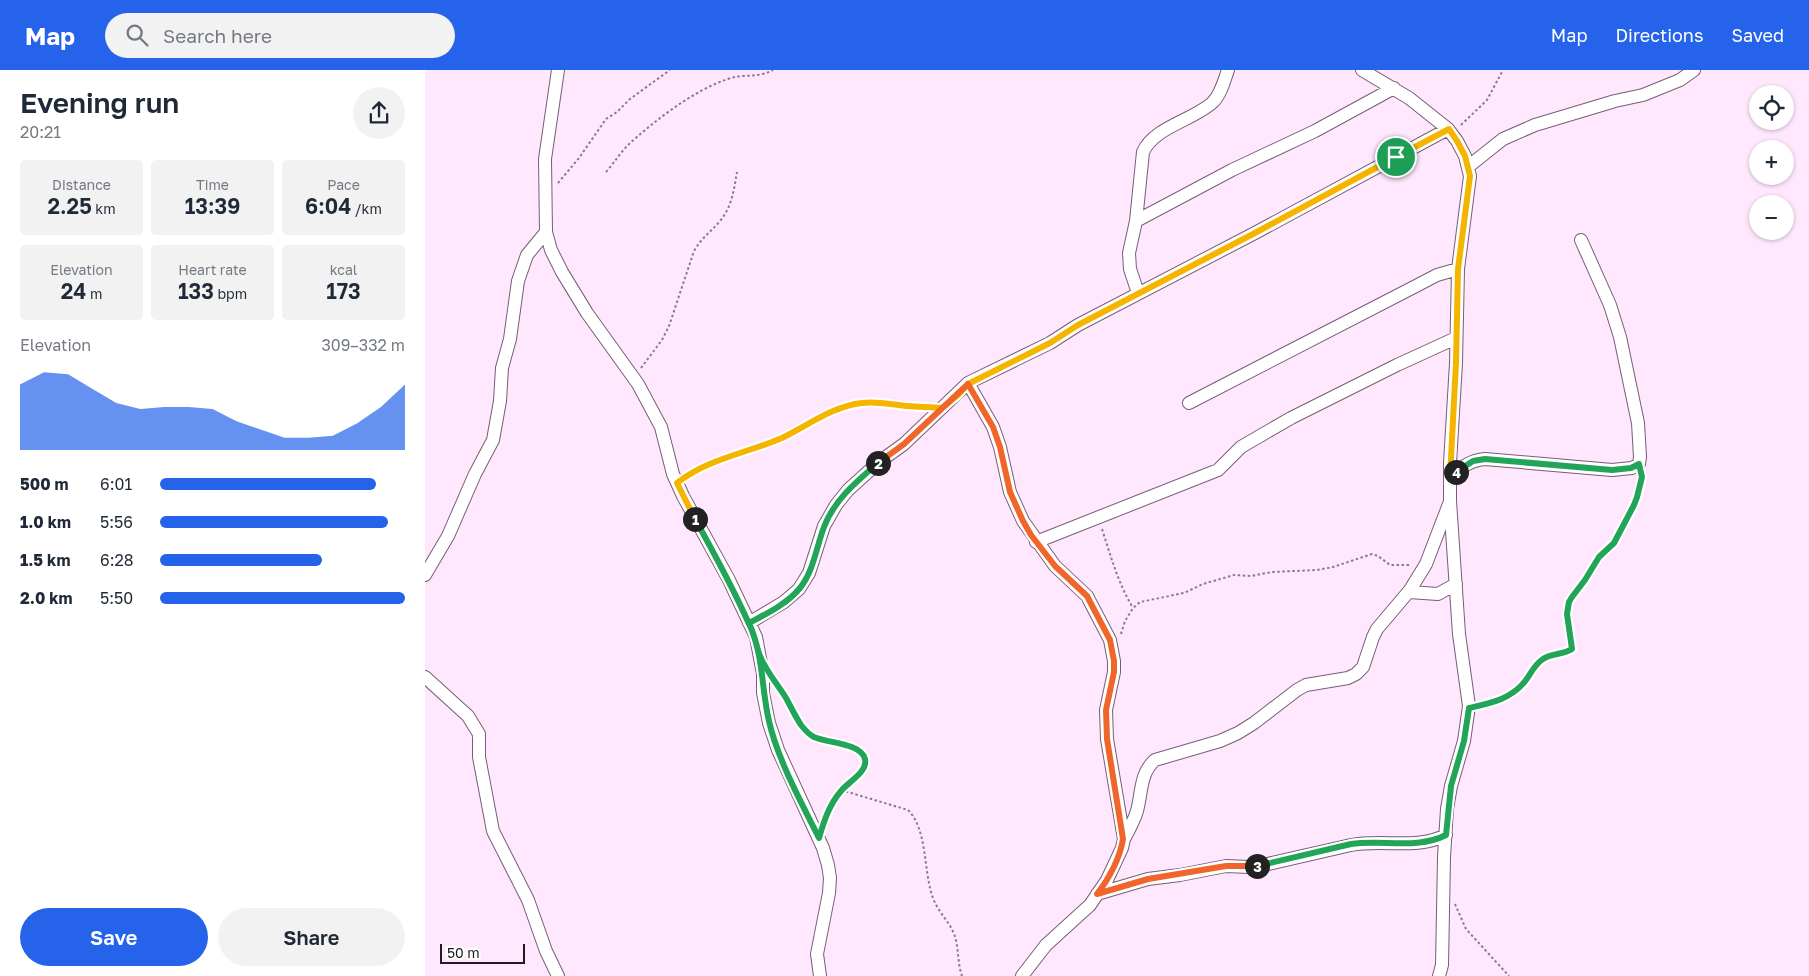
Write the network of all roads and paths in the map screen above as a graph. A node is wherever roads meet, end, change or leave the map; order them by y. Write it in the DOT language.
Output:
graph roads {
  1 [pos="558,70"];
  2 [pos="670,70"];
  3 [pos="773,70"];
  4 [pos="1228,70"];
  5 [pos="1362,70"];
  6 [pos="1503,70"];
  7 [pos="1694,70"];
  8 [pos="1394,88"];
  9 [pos="1450,132"];
  10 [pos="1469,166"];
  11 [pos="606,172"];
  12 [pos="737,172"];
  13 [pos="545,198"];
  14 [pos="1136,221"];
  15 [pos="546,232"];
  16 [pos="1581,240"];
  17 [pos="1458,269"];
  18 [pos="1137,293"];
  19 [pos="1457,338"];
  20 [pos="634,378"];
  21 [pos="968,384"];
  22 [pos="1189,402"];
  23 [pos="942,408"];
  24 [pos="1639,464"];
  25 [pos="1450,477"];
  26 [pos="677,483"];
  27 [pos="1450,502"];
  28 [pos="1099,517"];
  29 [pos="1036,542"];
  30 [pos="1426,564"];
  31 [pos="425,575"];
  32 [pos="1456,584"];
  33 [pos="1409,592"];
  34 [pos="1133,608"];
  35 [pos="749,623"];
  36 [pos="1121,635"];
  37 [pos="425,677"];
  38 [pos="774,678"];
  39 [pos="1469,708"];
  40 [pos="841,790"];
  41 [pos="1446,835"];
  42 [pos="819,838"];
  43 [pos="1123,839"];
  44 [pos="1097,894"];
  45 [pos="1453,899"];
  46 [pos="558,976"];
  47 [pos="820,976"];
  48 [pos="962,976"];
  49 [pos="1022,976"];
  50 [pos="1439,976"];
  51 [pos="1509,976"];
  1 -- 13 [label="street"];
  2 -- 13 [label="path"];
  3 -- 11 [label="path"];
  4 -- 14 [label="street"];
  5 -- 8 [label="street"];
  6 -- 9 [label="path"];
  7 -- 10 [label="street"];
  8 -- 9 [label="street"];
  8 -- 14 [label="street"];
  9 -- 10 [label="street"];
  9 -- 18 [label="street"];
  10 -- 17 [label="street"];
  12 -- 20 [label="path"];
  13 -- 15 [label="street"];
  14 -- 18 [label="street"];
  15 -- 20 [label="street"];
  15 -- 31 [label="street"];
  16 -- 24 [label="street"];
  17 -- 19 [label="street"];
  17 -- 22 [label="street"];
  18 -- 21 [label="street"];
  19 -- 25 [label="street"];
  19 -- 28 [label="street"];
  20 -- 26 [label="street"];
  21 -- 23 [label="street"];
  21 -- 29 [label="street"];
  23 -- 26 [label="path"];
  23 -- 35 [label="street"];
  24 -- 25 [label="street"];
  24 -- 39 [label="path"];
  25 -- 27 [label="street"];
  26 -- 35 [label="street"];
  27 -- 30 [label="street"];
  27 -- 32 [label="street"];
  28 -- 29 [label="street"];
  28 -- 34 [label="path"];
  29 -- 43 [label="street"];
  30 -- 33 [label="street"];
  30 -- 34 [label="path"];
  32 -- 33 [label="street"];
  32 -- 39 [label="street"];
  33 -- 43 [label="street"];
  34 -- 36 [label="path"];
  35 -- 42 [label="street"];
  37 -- 46 [label="street"];
  38 -- 40 [label="path"];
  39 -- 41 [label="street"];
  40 -- 42 [label="path"];
  40 -- 48 [label="path"];
  41 -- 44 [label="street"];
  41 -- 50 [label="street"];
  42 -- 47 [label="street"];
  43 -- 44 [label="street"];
  44 -- 49 [label="street"];
  45 -- 51 [label="path"];
}
